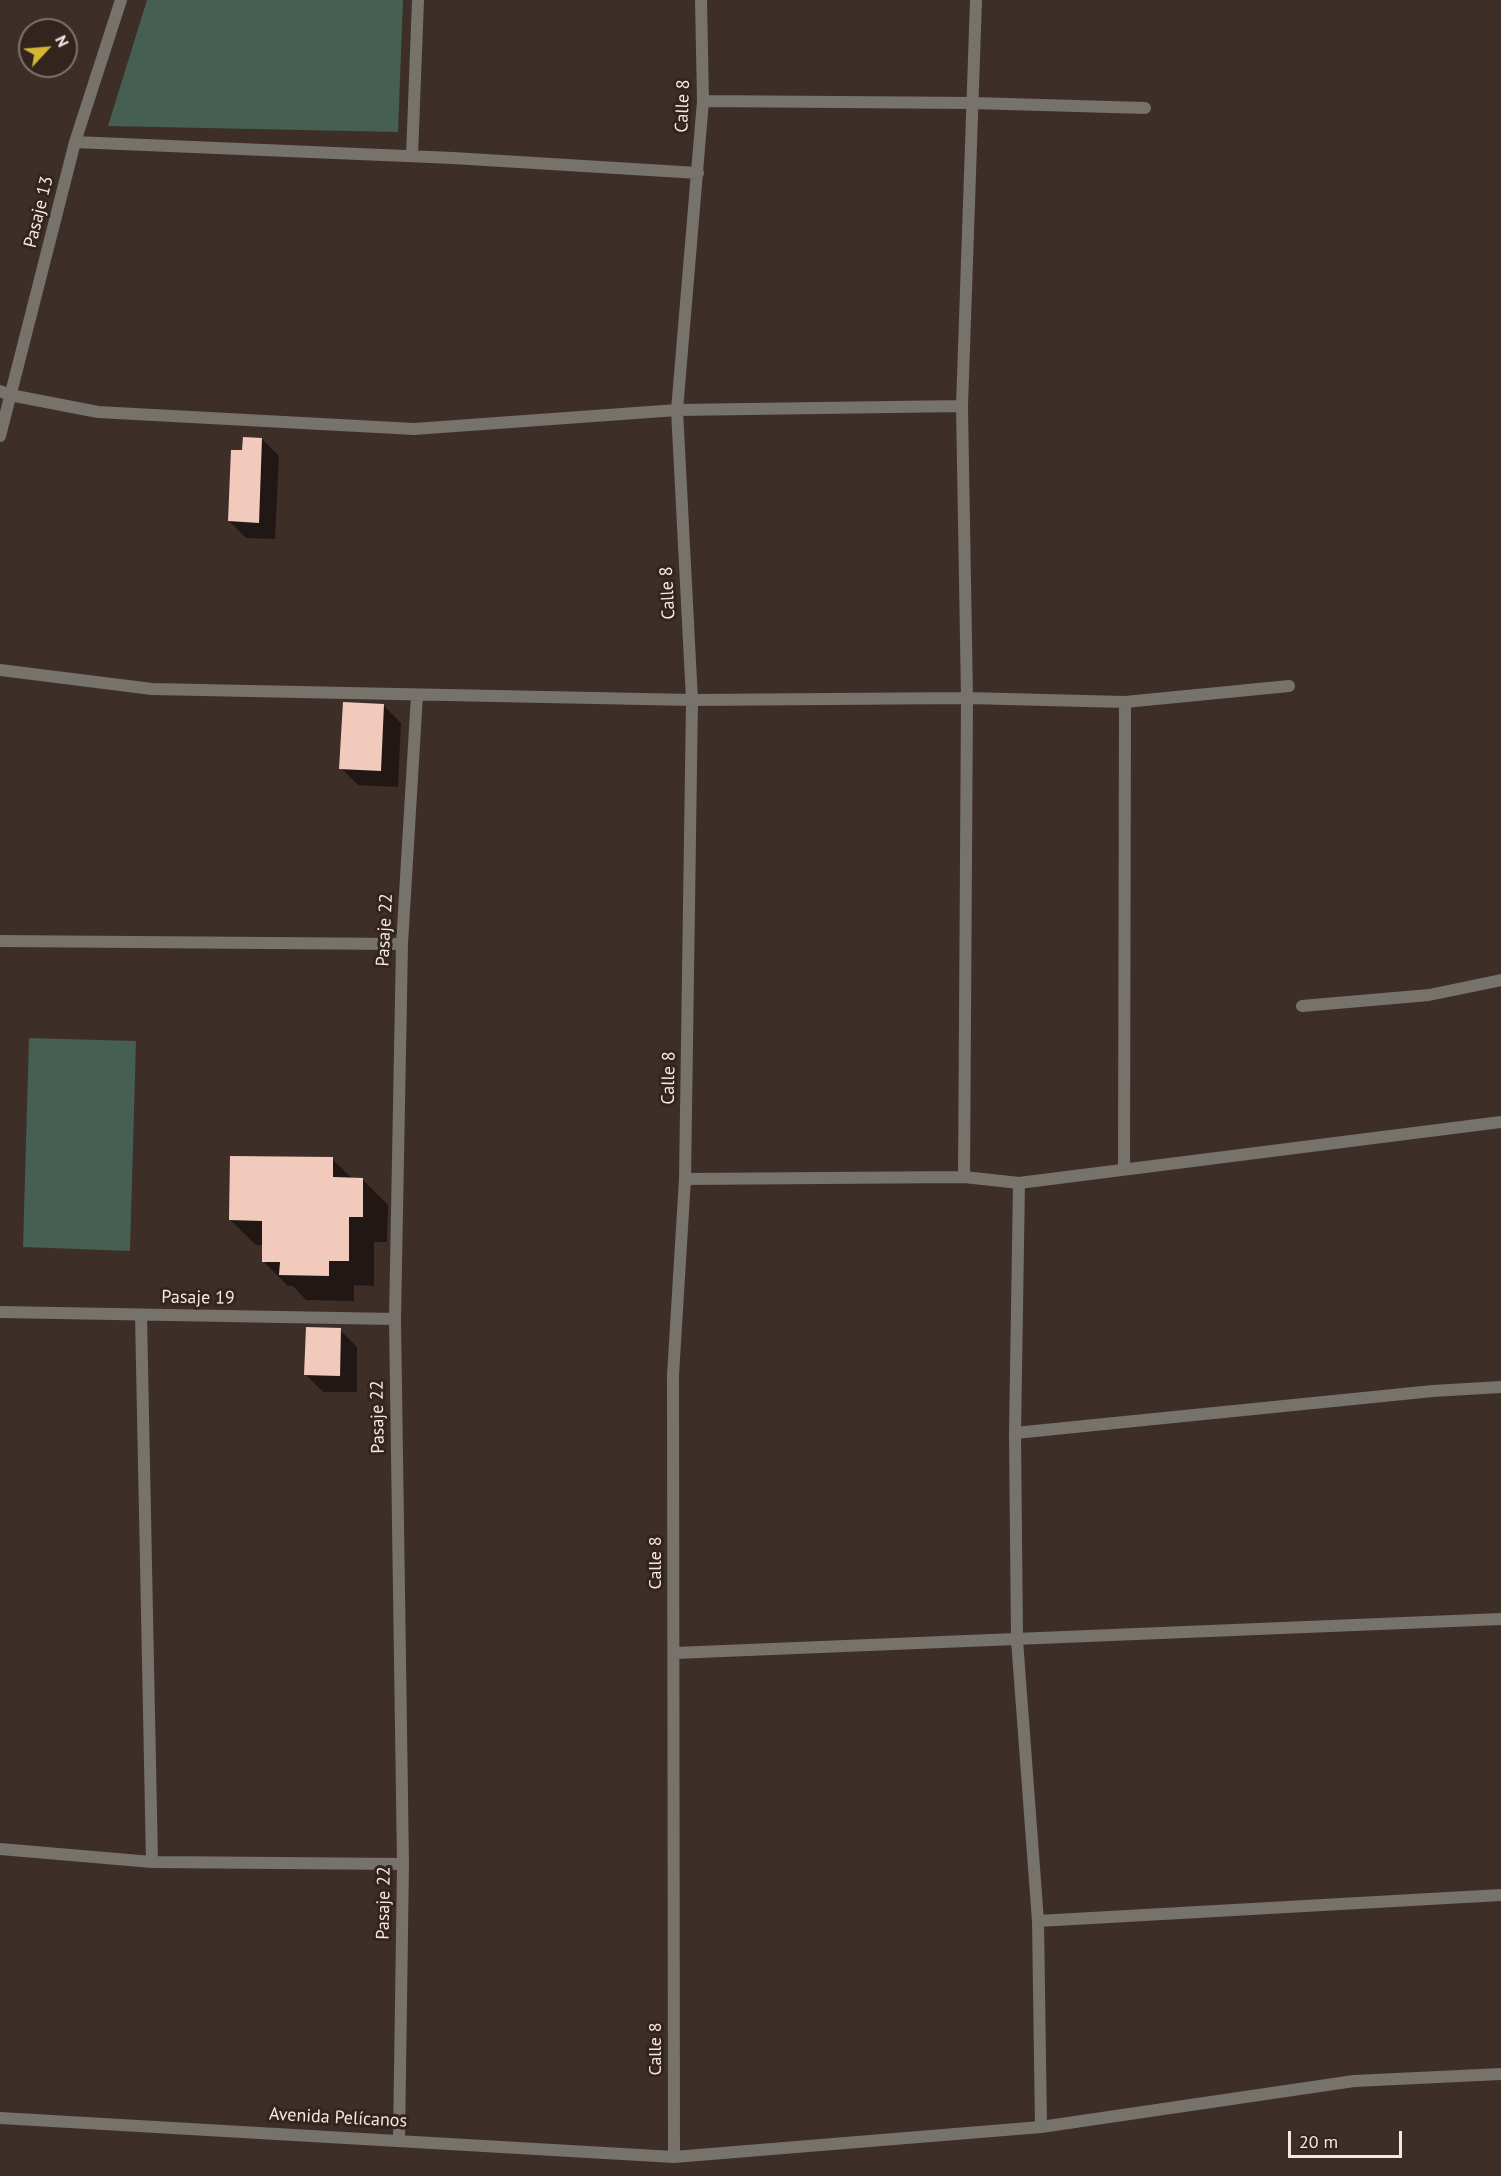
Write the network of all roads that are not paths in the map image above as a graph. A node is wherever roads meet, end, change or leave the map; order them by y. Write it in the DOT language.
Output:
graph roads {
  1 [pos="121,0"];
  2 [pos="418,0"];
  3 [pos="701,0"];
  4 [pos="976,0"];
  5 [pos="703,101"];
  6 [pos="973,103"];
  7 [pos="1145,108"];
  8 [pos="75,142"];
  9 [pos="412,156"];
  10 [pos="698,173"];
  11 [pos="5,393"];
  12 [pos="962,406"];
  13 [pos="677,410"];
  14 [pos="0,436"];
  15 [pos="0,670"];
  16 [pos="1289,686"];
  17 [pos="417,695"];
  18 [pos="968,698"];
  19 [pos="692,700"];
  20 [pos="1125,702"];
  21 [pos="0,941"];
  22 [pos="402,944"];
  23 [pos="1501,980"];
  24 [pos="1302,1006"];
  25 [pos="1501,1122"];
  26 [pos="1124,1169"];
  27 [pos="964,1177"];
  28 [pos="685,1179"];
  29 [pos="1019,1184"];
  30 [pos="0,1312"];
  31 [pos="141,1315"];
  32 [pos="395,1319"];
  33 [pos="1501,1387"];
  34 [pos="1015,1433"];
  35 [pos="1501,1619"];
  36 [pos="1017,1640"];
  37 [pos="675,1653"];
  38 [pos="0,1849"];
  39 [pos="152,1862"];
  40 [pos="402,1864"];
  41 [pos="1501,1895"];
  42 [pos="1038,1921"];
  43 [pos="1501,2074"];
  44 [pos="0,2118"];
  45 [pos="1041,2127"];
  46 [pos="399,2140"];
  47 [pos="674,2157"];
  1 -- 8 [label="street, Pasaje 13"];
  2 -- 9 [label="street"];
  3 -- 5 [label="street, Calle 8"];
  4 -- 6 [label="street"];
  5 -- 6 [label="street"];
  5 -- 10 [label="street, Calle 8"];
  6 -- 7 [label="street"];
  6 -- 12 [label="street"];
  8 -- 9 [label="street"];
  8 -- 11 [label="street, Pasaje 13"];
  9 -- 10 [label="street"];
  10 -- 13 [label="street, Calle 8"];
  11 -- 13 [label="street"];
  11 -- 14 [label="street, Pasaje 13"];
  12 -- 13 [label="street"];
  12 -- 18 [label="street"];
  13 -- 19 [label="street, Calle 8"];
  15 -- 17 [label="street"];
  16 -- 20 [label="street"];
  17 -- 19 [label="street"];
  17 -- 22 [label="street, Pasaje 22"];
  18 -- 19 [label="street"];
  18 -- 20 [label="street"];
  18 -- 27 [label="street"];
  19 -- 28 [label="street, Calle 8"];
  20 -- 26 [label="street"];
  21 -- 22 [label="street"];
  22 -- 32 [label="street, Pasaje 22"];
  23 -- 24 [label="street"];
  25 -- 26 [label="street"];
  26 -- 29 [label="street"];
  27 -- 28 [label="street"];
  27 -- 29 [label="street"];
  28 -- 37 [label="street, Calle 8"];
  29 -- 34 [label="street"];
  30 -- 31 [label="street, Pasaje 19"];
  31 -- 32 [label="street, Pasaje 19"];
  31 -- 39 [label="street"];
  32 -- 40 [label="street, Pasaje 22"];
  33 -- 34 [label="street"];
  34 -- 36 [label="street"];
  35 -- 36 [label="street"];
  36 -- 37 [label="street"];
  36 -- 42 [label="street"];
  37 -- 47 [label="street, Calle 8"];
  38 -- 39 [label="street"];
  39 -- 40 [label="street"];
  40 -- 46 [label="street, Pasaje 22"];
  41 -- 42 [label="street"];
  42 -- 45 [label="street"];
  43 -- 45 [label="street, Avenida Pelícanos"];
  44 -- 46 [label="street, Avenida Pelícanos"];
  45 -- 47 [label="street, Avenida Pelícanos"];
  46 -- 47 [label="street, Avenida Pelícanos"];
}
